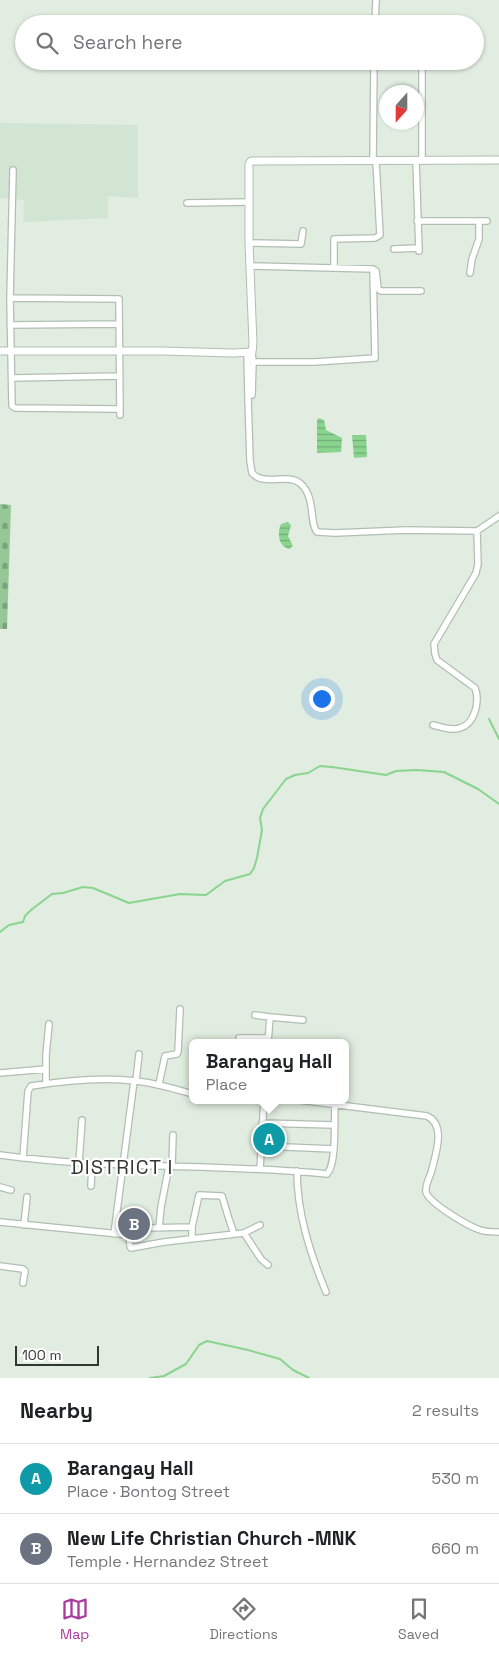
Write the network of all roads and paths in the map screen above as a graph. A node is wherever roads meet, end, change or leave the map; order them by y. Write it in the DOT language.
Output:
graph roads {
  1 [pos="376,1"];
  2 [pos="375,15"];
  3 [pos="374,70"];
  4 [pos="422,70"];
  5 [pos="499,160"];
  6 [pos="375,161"];
  7 [pos="419,161"];
  8 [pos="12,170"];
  9 [pos="249,202"];
  10 [pos="187,203"];
  11 [pos="417,221"];
  12 [pos="479,221"];
  13 [pos="487,221"];
  14 [pos="303,231"];
  15 [pos="249,243"];
  16 [pos="394,249"];
  17 [pos="250,266"];
  18 [pos="334,268"];
  19 [pos="373,269"];
  20 [pos="470,273"];
  21 [pos="421,291"];
  22 [pos="10,298"];
  23 [pos="119,324"];
  24 [pos="10,325"];
  25 [pos="119,350"];
  26 [pos="0,351"];
  27 [pos="11,351"];
  28 [pos="249,352"];
  29 [pos="253,362"];
  30 [pos="120,376"];
  31 [pos="12,378"];
  32 [pos="250,396"];
  33 [pos="499,516"];
  34 [pos="477,531"];
  35 [pos="432,725"];
  36 [pos="180,1009"];
  37 [pos="255,1015"];
  38 [pos="270,1017"];
  39 [pos="303,1020"];
  40 [pos="49,1024"];
  41 [pos="239,1038"];
  42 [pos="254,1039"];
  43 [pos="268,1039"];
  44 [pos="140,1054"];
  45 [pos="46,1068"];
  46 [pos="0,1073"];
  47 [pos="135,1081"];
  48 [pos="46,1084"];
  49 [pos="159,1084"];
  50 [pos="189,1093"];
  51 [pos="264,1104"];
  52 [pos="335,1104"];
  53 [pos="82,1120"];
  54 [pos="262,1123"];
  55 [pos="334,1125"];
  56 [pos="173,1135"];
  57 [pos="261,1146"];
  58 [pos="334,1149"];
  59 [pos="0,1155"];
  60 [pos="23,1158"];
  61 [pos="79,1163"];
  62 [pos="92,1164"];
  63 [pos="124,1166"];
  64 [pos="170,1166"];
  65 [pos="260,1169"];
  66 [pos="297,1171"];
  67 [pos="91,1186"];
  68 [pos="0,1187"];
  69 [pos="11,1190"];
  70 [pos="27,1197"];
  71 [pos="0,1222"];
  72 [pos="24,1225"];
  73 [pos="260,1225"];
  74 [pos="192,1227"];
  75 [pos="160,1228"];
  76 [pos="499,1232"];
  77 [pos="244,1233"];
  78 [pos="114,1234"];
  79 [pos="234,1234"];
  80 [pos="129,1235"];
  81 [pos="192,1239"];
  82 [pos="268,1265"];
  83 [pos="0,1266"];
  84 [pos="23,1283"];
  85 [pos="326,1292"];
  1 -- 2 [label="street"];
  3 -- 6 [label="street"];
  4 -- 7 [label="street"];
  5 -- 7 [label="street"];
  6 -- 7 [label="street"];
  6 -- 9 [label="street"];
  6 -- 18 [label="street"];
  7 -- 11 [label="street"];
  8 -- 22 [label="street"];
  9 -- 10 [label="street"];
  9 -- 15 [label="street"];
  11 -- 12 [label="street"];
  11 -- 16 [label="street"];
  12 -- 13 [label="street"];
  12 -- 20 [label="street"];
  14 -- 15 [label="street"];
  15 -- 17 [label="street"];
  17 -- 18 [label="street"];
  17 -- 28 [label="street"];
  18 -- 19 [label="street"];
  19 -- 21 [label="street"];
  19 -- 29 [label="street"];
  22 -- 23 [label="street"];
  22 -- 24 [label="street"];
  23 -- 24 [label="street"];
  23 -- 25 [label="street"];
  24 -- 27 [label="street"];
  25 -- 27 [label="street"];
  25 -- 28 [label="street"];
  25 -- 30 [label="street"];
  26 -- 27 [label="street"];
  27 -- 31 [label="street"];
  28 -- 29 [label="street"];
  28 -- 32 [label="street"];
  29 -- 32 [label="street"];
  30 -- 31 [label="street"];
  30 -- 31 [label="street"];
  32 -- 34 [label="street"];
  33 -- 34 [label="street"];
  34 -- 35 [label="street"];
  36 -- 49 [label="street"];
  37 -- 38 [label="street"];
  38 -- 39 [label="street"];
  38 -- 43 [label="street"];
  40 -- 45 [label="street"];
  41 -- 42 [label="street"];
  44 -- 47 [label="street"];
  45 -- 46 [label="street"];
  45 -- 48 [label="street"];
  47 -- 48 [label="street"];
  47 -- 49 [label="street"];
  47 -- 63 [label="street"];
  48 -- 60 [label="street"];
  49 -- 50 [label="street"];
  51 -- 54 [label="street"];
  52 -- 55 [label="street"];
  52 -- 76 [label="street"];
  53 -- 61 [label="street"];
  54 -- 55 [label="street"];
  54 -- 57 [label="street"];
  55 -- 58 [label="street"];
  56 -- 64 [label="street"];
  57 -- 58 [label="street"];
  57 -- 65 [label="street"];
  58 -- 66 [label="street"];
  59 -- 60 [label="street"];
  60 -- 61 [label="street"];
  61 -- 62 [label="street"];
  62 -- 63 [label="street"];
  62 -- 67 [label="street"];
  63 -- 64 [label="street"];
  63 -- 78 [label="street"];
  64 -- 65 [label="street"];
  64 -- 75 [label="street"];
  65 -- 66 [label="street"];
  66 -- 85 [label="street"];
  68 -- 69 [label="street"];
  70 -- 72 [label="street"];
  71 -- 72 [label="street"];
  72 -- 78 [label="street"];
  73 -- 77 [label="street"];
  74 -- 75 [label="street"];
  74 -- 79 [label="street"];
  74 -- 81 [label="street"];
  75 -- 80 [label="street"];
  77 -- 79 [label="street"];
  77 -- 82 [label="street"];
  78 -- 80 [label="street"];
  79 -- 81 [label="street"];
  80 -- 81 [label="street"];
  83 -- 84 [label="street"];
}
